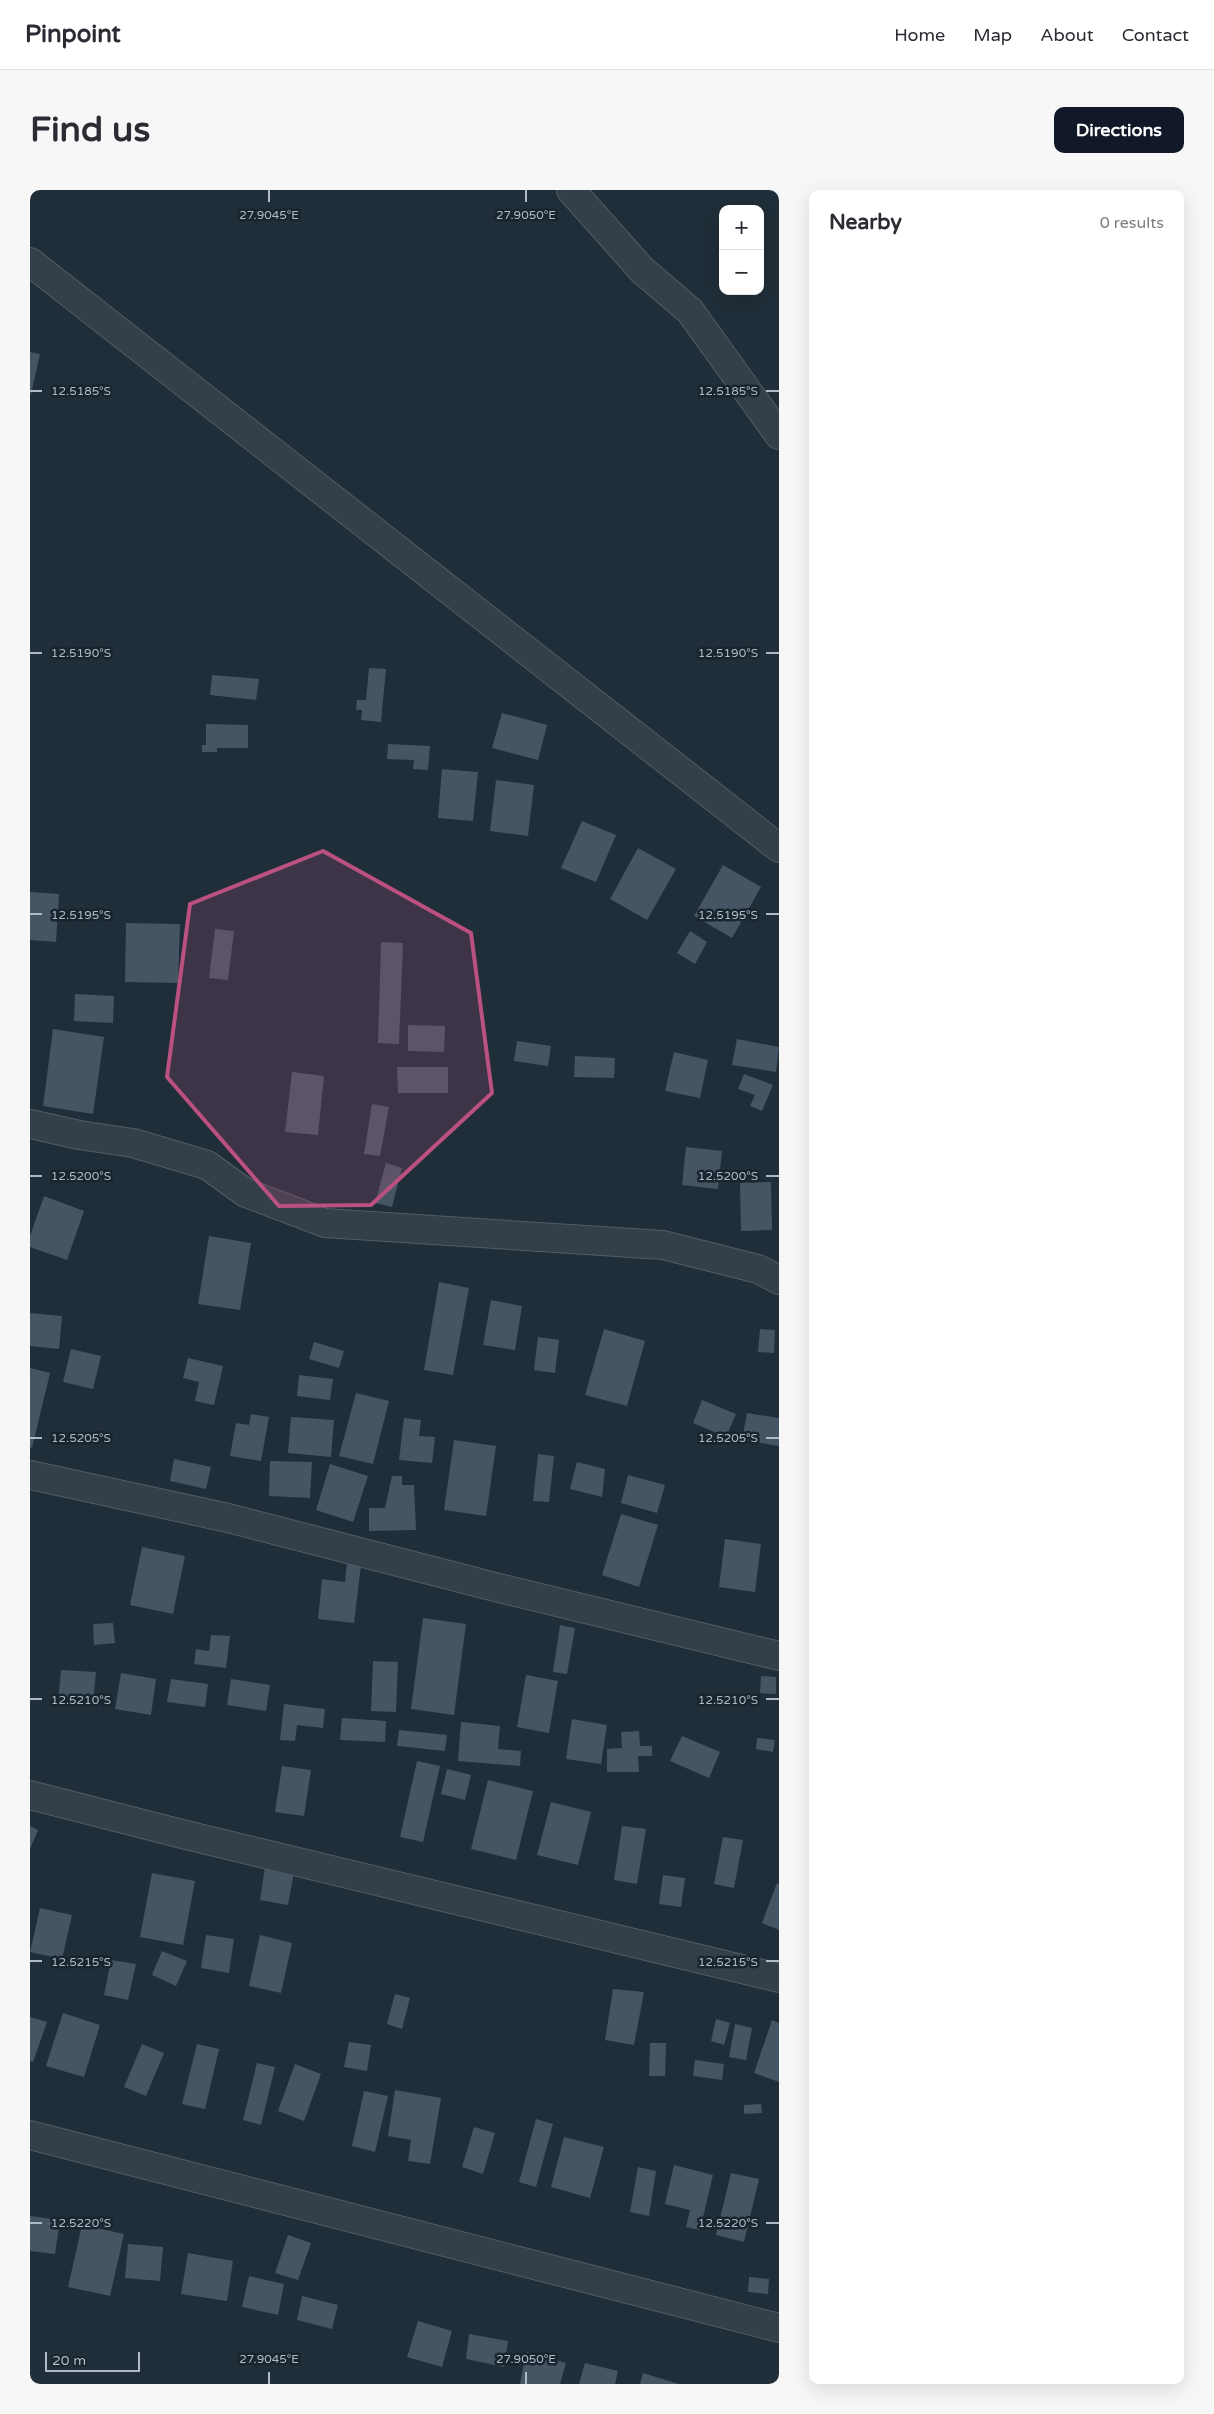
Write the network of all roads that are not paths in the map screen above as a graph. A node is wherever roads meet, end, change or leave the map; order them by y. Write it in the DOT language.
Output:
graph roads {
  1 [pos="571,190"];
  2 [pos="30,262"];
  3 [pos="779,435"];
  4 [pos="779,848"];
  5 [pos="30,1124"];
  6 [pos="779,1280"];
  7 [pos="30,1475"];
  8 [pos="779,1656"];
  9 [pos="30,1795"];
  10 [pos="779,1978"];
  11 [pos="30,2135"];
  12 [pos="779,2328"];
  1 -- 3 [label="street"];
  2 -- 4 [label="street"];
  5 -- 6 [label="street"];
  7 -- 8 [label="street"];
  9 -- 10 [label="street"];
  11 -- 12 [label="street"];
}
